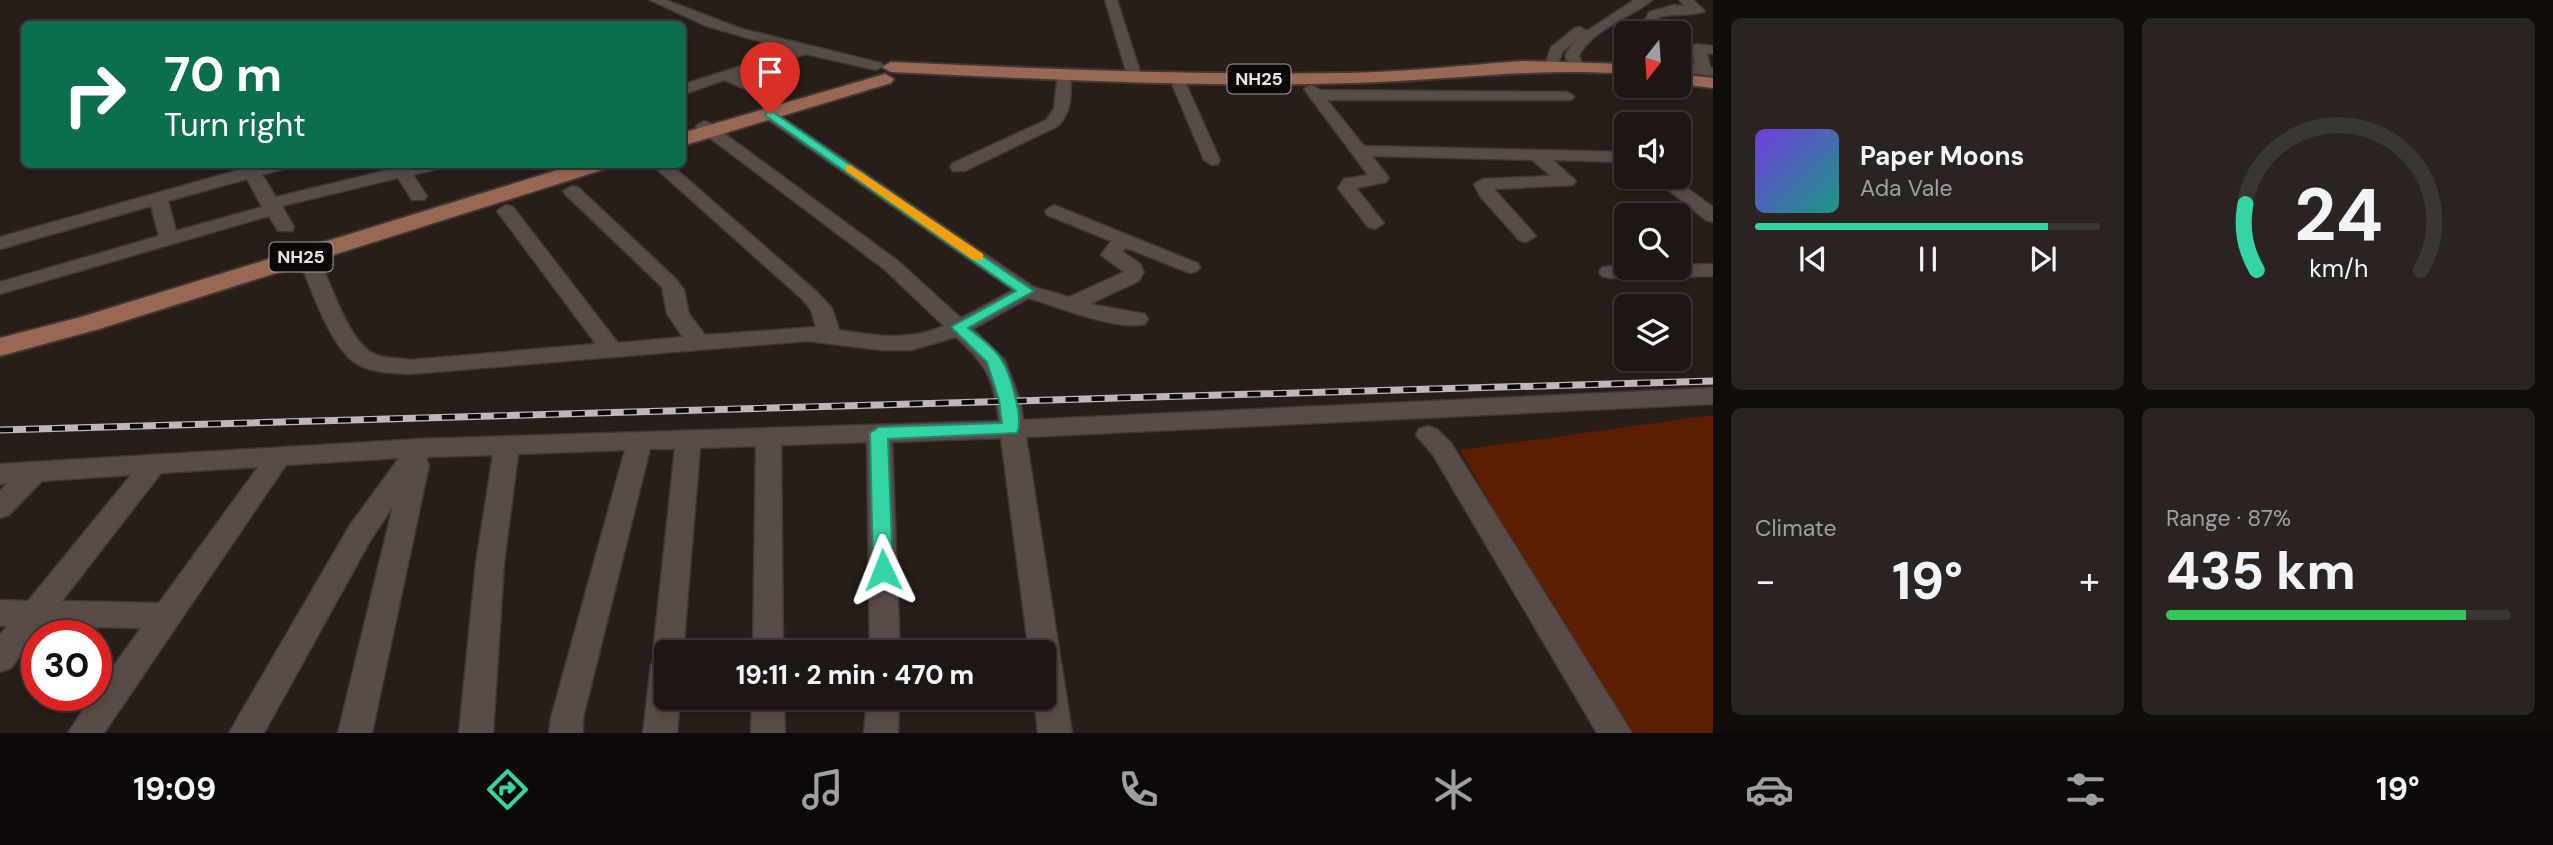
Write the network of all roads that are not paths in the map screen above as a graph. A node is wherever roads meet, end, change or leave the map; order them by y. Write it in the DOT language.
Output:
graph roads {
  1 [pos="656,0"];
  2 [pos="1111,0"];
  3 [pos="1646,0"];
  4 [pos="1685,0"];
  5 [pos="1713,0"];
  6 [pos="1622,4"];
  7 [pos="1699,6"];
  8 [pos="1713,14"];
  9 [pos="806,51"];
  10 [pos="1707,51"];
  11 [pos="762,64"];
  12 [pos="1551,66"];
  13 [pos="1575,66"];
  14 [pos="1614,70"];
  15 [pos="1691,71"];
  16 [pos="880,72"];
  17 [pos="725,75"];
  18 [pos="1691,77"];
  19 [pos="1711,77"];
  20 [pos="1135,78"];
  21 [pos="1064,80"];
  22 [pos="1180,84"];
  23 [pos="686,90"];
  24 [pos="1312,90"];
  25 [pos="1566,97"];
  26 [pos="770,114"];
  27 [pos="707,129"];
  28 [pos="686,132"];
  29 [pos="686,138"];
  30 [pos="1360,151"];
  31 [pos="1536,155"];
  32 [pos="1614,157"];
  33 [pos="1212,160"];
  34 [pos="959,167"];
  35 [pos="266,168"];
  36 [pos="400,168"];
  37 [pos="565,168"];
  38 [pos="588,168"];
  39 [pos="664,168"];
  40 [pos="252,172"];
  41 [pos="1677,189"];
  42 [pos="572,191"];
  43 [pos="418,196"];
  44 [pos="158,197"];
  45 [pos="271,206"];
  46 [pos="506,211"];
  47 [pos="1054,211"];
  48 [pos="1713,216"];
  49 [pos="1375,223"];
  50 [pos="285,227"];
  51 [pos="1526,236"];
  52 [pos="169,239"];
  53 [pos="1124,240"];
  54 [pos="0,243"];
  55 [pos="307,255"];
  56 [pos="1190,267"];
  57 [pos="1713,270"];
  58 [pos="1609,272"];
  59 [pos="0,288"];
  60 [pos="1027,291"];
  61 [pos="1070,304"];
  62 [pos="1137,319"];
  63 [pos="958,327"];
  64 [pos="829,334"];
  65 [pos="0,337"];
  66 [pos="698,342"];
  67 [pos="0,347"];
  68 [pos="611,349"];
  69 [pos="1713,396"];
  70 [pos="1011,429"];
  71 [pos="879,433"];
  72 [pos="1428,435"];
  73 [pos="769,437"];
  74 [pos="688,440"];
  75 [pos="640,442"];
  76 [pos="507,446"];
  77 [pos="420,448"];
  78 [pos="278,458"];
  79 [pos="153,466"];
  80 [pos="34,473"];
  81 [pos="0,474"];
  82 [pos="0,508"];
  83 [pos="0,613"];
  84 [pos="37,614"];
  85 [pos="167,616"];
  86 [pos="669,640"];
  87 [pos="768,640"];
  88 [pos="885,640"];
  89 [pos="1042,640"];
  90 [pos="0,658"];
  91 [pos="662,710"];
  92 [pos="768,710"];
  93 [pos="882,710"];
  94 [pos="1052,710"];
  95 [pos="85,733"];
  96 [pos="246,733"];
  97 [pos="355,733"];
  98 [pos="476,733"];
  99 [pos="566,733"];
  100 [pos="660,733"];
  101 [pos="768,733"];
  102 [pos="881,733"];
  103 [pos="1055,733"];
  104 [pos="1615,733"];
  1 -- 9 [label="street"];
  2 -- 20 [label="street"];
  3 -- 6 [label="street"];
  4 -- 7 [label="street"];
  5 -- 7 [label="street"];
  6 -- 7 [label="street"];
  6 -- 12 [label="street"];
  6 -- 13 [label="street"];
  7 -- 8 [label="street"];
  9 -- 11 [label="street"];
  9 -- 16 [label="street"];
  10 -- 19 [label="street"];
  11 -- 17 [label="street"];
  11 -- 17 [label="street"];
  12 -- 13 [label="main road, NH25"];
  12 -- 20 [label="main road, NH25"];
  12 -- 24 [label="main road, NH25"];
  13 -- 14 [label="main road, NH25"];
  15 -- 19 [label="street"];
  16 -- 20 [label="main road, NH25"];
  16 -- 21 [label="main road, NH25"];
  16 -- 26 [label="main road, NH25"];
  16 -- 27 [label="main road, NH25"];
  17 -- 23 [label="street"];
  18 -- 19 [label="main road"];
  21 -- 22 [label="main road, NH25"];
  21 -- 34 [label="street"];
  22 -- 24 [label="main road, NH25"];
  22 -- 33 [label="street"];
  24 -- 25 [label="street"];
  24 -- 30 [label="street"];
  26 -- 27 [label="main road, NH25"];
  26 -- 60 [label="street"];
  27 -- 28 [label="main road, NH25"];
  27 -- 29 [label="main road, NH25"];
  27 -- 63 [label="street"];
  30 -- 31 [label="street"];
  30 -- 49 [label="street"];
  31 -- 32 [label="street"];
  31 -- 51 [label="street"];
  35 -- 40 [label="street"];
  36 -- 43 [label="street"];
  36 -- 45 [label="street"];
  37 -- 65 [label="main road, NH25"];
  38 -- 55 [label="main road, NH25"];
  39 -- 64 [label="street"];
  40 -- 44 [label="street"];
  40 -- 45 [label="street"];
  41 -- 48 [label="street"];
  42 -- 66 [label="street"];
  44 -- 52 [label="street"];
  44 -- 54 [label="street"];
  45 -- 50 [label="street"];
  45 -- 52 [label="street"];
  46 -- 68 [label="street"];
  47 -- 53 [label="street"];
  52 -- 59 [label="street"];
  53 -- 56 [label="street"];
  53 -- 61 [label="street"];
  55 -- 67 [label="main road, NH25"];
  55 -- 68 [label="street"];
  57 -- 58 [label="street"];
  60 -- 61 [label="street"];
  60 -- 63 [label="street"];
  61 -- 62 [label="street"];
  63 -- 64 [label="street"];
  63 -- 70 [label="street"];
  64 -- 66 [label="street"];
  66 -- 68 [label="street"];
  69 -- 70 [label="street"];
  70 -- 71 [label="street"];
  70 -- 89 [label="street"];
  71 -- 73 [label="street"];
  71 -- 88 [label="street"];
  72 -- 104 [label="street"];
  73 -- 74 [label="street"];
  73 -- 87 [label="street"];
  74 -- 75 [label="street"];
  74 -- 86 [label="street"];
  75 -- 76 [label="street"];
  75 -- 99 [label="street"];
  76 -- 77 [label="street"];
  76 -- 98 [label="street"];
  77 -- 78 [label="street"];
  77 -- 96 [label="street"];
  77 -- 97 [label="street"];
  78 -- 79 [label="street"];
  78 -- 85 [label="street"];
  79 -- 80 [label="street"];
  79 -- 84 [label="street"];
  80 -- 81 [label="street"];
  80 -- 82 [label="street"];
  83 -- 84 [label="street"];
  84 -- 85 [label="street"];
  84 -- 90 [label="street"];
  85 -- 95 [label="street"];
  91 -- 100 [label="street"];
  92 -- 101 [label="street"];
  93 -- 102 [label="street"];
  94 -- 103 [label="street"];
}
